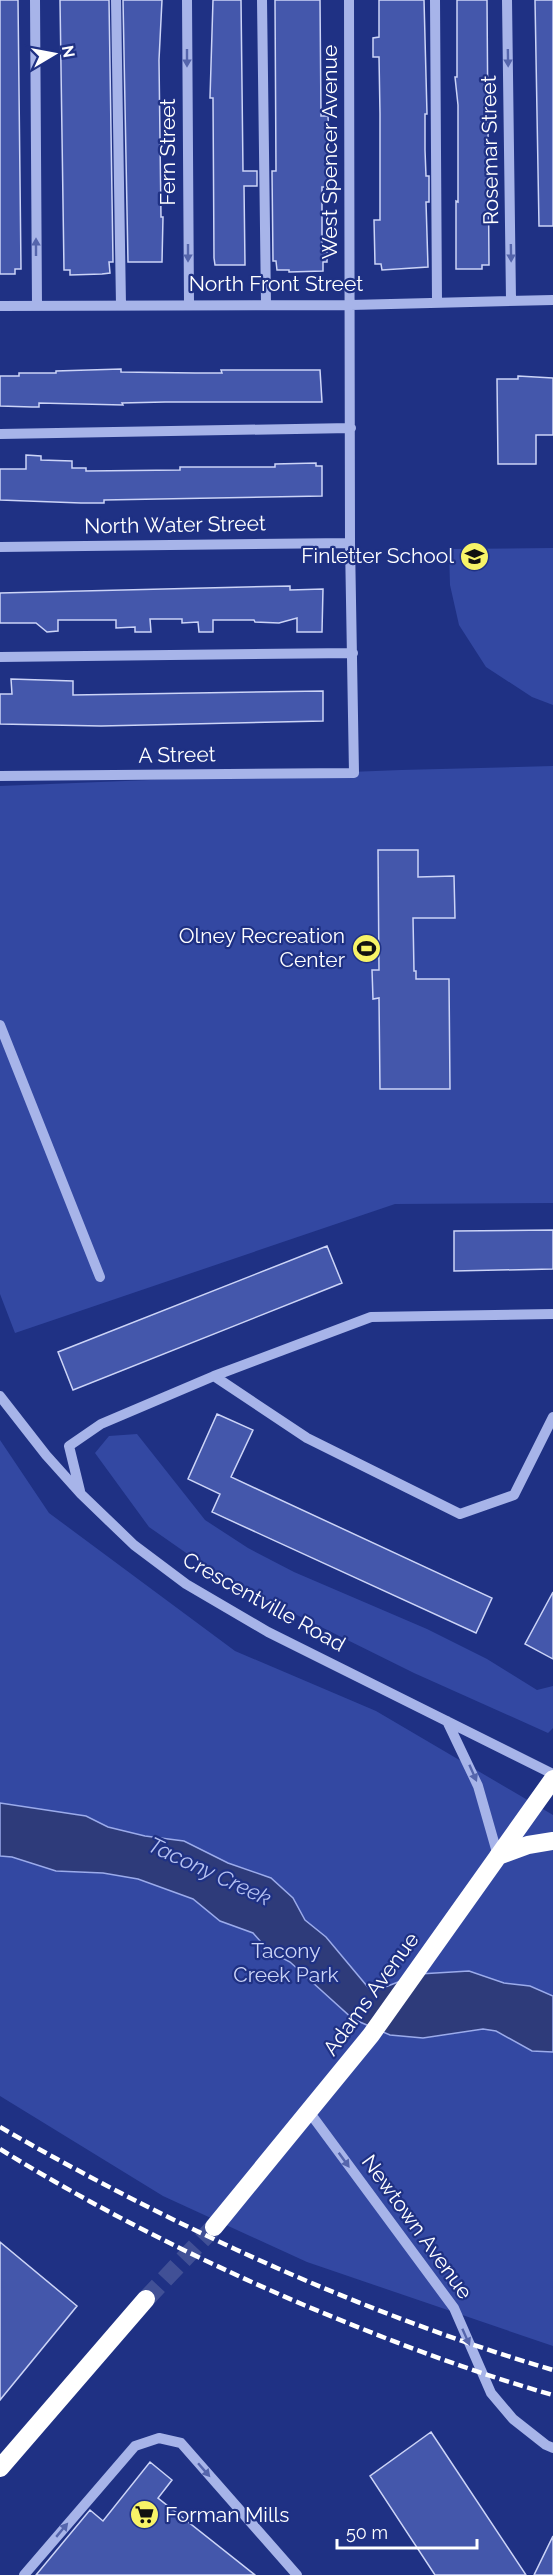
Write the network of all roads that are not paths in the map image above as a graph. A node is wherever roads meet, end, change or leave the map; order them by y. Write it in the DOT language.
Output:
graph roads {
  1 [pos="35,0"];
  2 [pos="116,0"];
  3 [pos="187,0"];
  4 [pos="262,0"];
  5 [pos="349,0"];
  6 [pos="435,0"];
  7 [pos="507,0"];
  8 [pos="511,300"];
  9 [pos="553,300"];
  10 [pos="437,302"];
  11 [pos="189,304"];
  12 [pos="266,304"];
  13 [pos="351,304"];
  14 [pos="121,305"];
  15 [pos="0,306"];
  16 [pos="37,306"];
  17 [pos="351,428"];
  18 [pos="0,434"];
  19 [pos="350,543"];
  20 [pos="0,547"];
  21 [pos="353,654"];
  22 [pos="0,657"];
  23 [pos="354,773"];
  24 [pos="0,776"];
  25 [pos="0,1025"];
  26 [pos="100,1277"];
  27 [pos="553,1314"];
  28 [pos="214,1376"];
  29 [pos="1,1399"];
  30 [pos="553,1417"];
  31 [pos="81,1494"];
  32 [pos="447,1721"];
  33 [pos="553,1776"];
  34 [pos="553,1841"];
  35 [pos="498,1856"];
  36 [pos="310,2113"];
  37 [pos="214,2227"];
  38 [pos="146,2299"];
  39 [pos="553,2448"];
  40 [pos="0,2468"];
  41 [pos="24,2575"];
  42 [pos="297,2575"];
  16 -- 1 [label="street, one-way"];
  2 -- 14 [label="street"];
  3 -- 11 [label="street, Fern Street, one-way"];
  4 -- 12 [label="street"];
  5 -- 13 [label="street, West Spencer Avenue"];
  6 -- 10 [label="street"];
  7 -- 8 [label="street, Rosemar Street, one-way"];
  8 -- 9 [label="street, North Front Street"];
  8 -- 10 [label="street, North Front Street"];
  10 -- 13 [label="street, North Front Street"];
  11 -- 12 [label="street, North Front Street"];
  11 -- 14 [label="street, North Front Street"];
  12 -- 13 [label="street, North Front Street"];
  13 -- 17 [label="street, West Spencer Avenue"];
  14 -- 16 [label="street, North Front Street"];
  15 -- 16 [label="street, North Front Street"];
  17 -- 18 [label="street"];
  17 -- 19 [label="street, West Spencer Avenue"];
  19 -- 20 [label="street, North Water Street"];
  19 -- 21 [label="street, West Spencer Avenue"];
  21 -- 22 [label="street"];
  21 -- 23 [label="street, West Spencer Avenue"];
  23 -- 24 [label="street, A Street"];
  25 -- 26 [label="street"];
  27 -- 28 [label="street"];
  28 -- 30 [label="street"];
  28 -- 31 [label="street"];
  29 -- 31 [label="street, Crescentville Road"];
  31 -- 32 [label="street, Crescentville Road"];
  32 -- 33 [label="street, Crescentville Road"];
  32 -- 35 [label="street, one-way"];
  33 -- 35 [label="highway, Adams Avenue"];
  34 -- 35 [label="highway"];
  35 -- 36 [label="highway, Adams Avenue"];
  36 -- 37 [label="highway, Adams Avenue"];
  36 -- 39 [label="street, Newtown Avenue, one-way"];
  38 -- 40 [label="highway"];
  41 -- 42 [label="street, one-way"];
}
